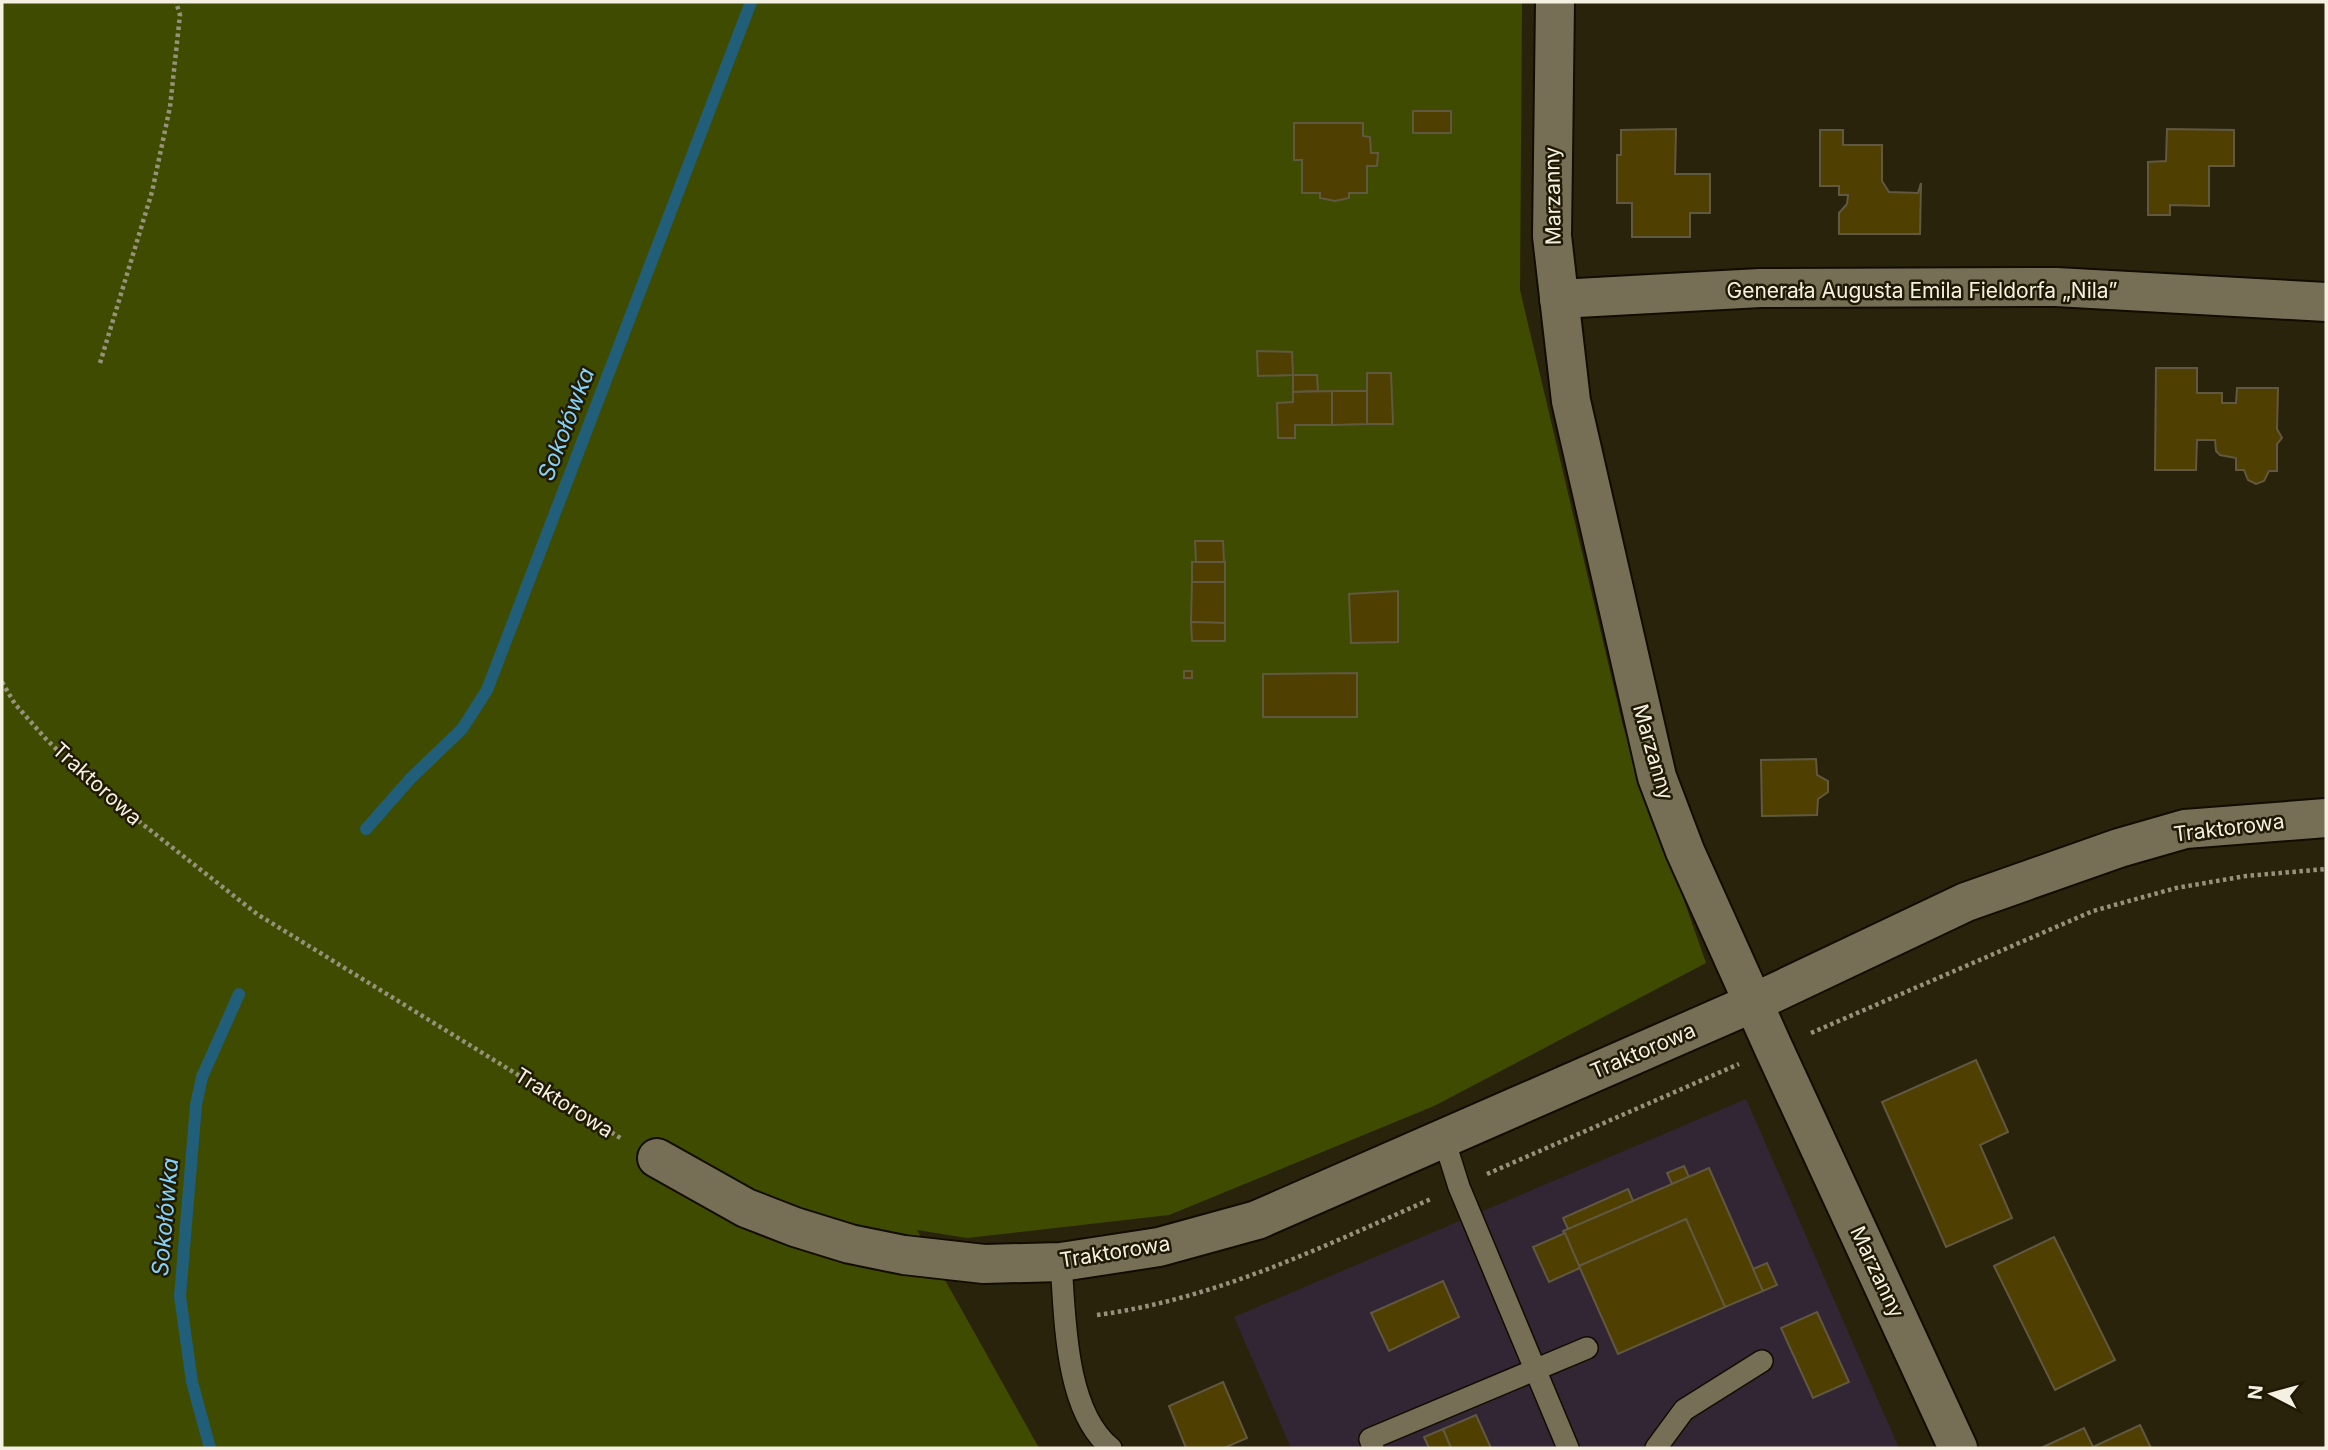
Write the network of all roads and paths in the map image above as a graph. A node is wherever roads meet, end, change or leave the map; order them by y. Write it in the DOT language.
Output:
graph roads {
  1 [pos="176,2"];
  2 [pos="1555,2"];
  3 [pos="1559,299"];
  4 [pos="2326,302"];
  5 [pos="100,363"];
  6 [pos="2,682"];
  7 [pos="2326,818"];
  8 [pos="2326,869"];
  9 [pos="1755,1002"];
  10 [pos="1773,1049"];
  11 [pos="1443,1136"];
  12 [pos="657,1158"];
  13 [pos="1459,1187"];
  14 [pos="1060,1262"];
  15 [pos="1065,1319"];
  16 [pos="1587,1348"];
  17 [pos="1762,1361"];
  18 [pos="1535,1369"];
  19 [pos="1111,1448"];
  20 [pos="1373,1448"];
  21 [pos="1568,1448"];
  22 [pos="1656,1448"];
  23 [pos="1958,1448"];
  1 -- 5 [label="path"];
  2 -- 3 [label="street, Marzanny"];
  3 -- 4 [label="street, Generała Augusta Emila Fieldorfa „Nila”"];
  3 -- 9 [label="street, Marzanny"];
  6 -- 12 [label="path, Traktorowa"];
  7 -- 9 [label="street, Traktorowa"];
  8 -- 10 [label="path"];
  9 -- 10 [label="street, Marzanny"];
  9 -- 11 [label="street, Traktorowa"];
  10 -- 13 [label="path"];
  10 -- 23 [label="street, Marzanny"];
  11 -- 13 [label="lane"];
  11 -- 14 [label="street, Traktorowa"];
  12 -- 14 [label="street, Traktorowa"];
  13 -- 15 [label="path"];
  13 -- 18 [label="lane"];
  14 -- 15 [label="lane"];
  15 -- 19 [label="lane"];
  16 -- 18 [label="lane"];
  17 -- 22 [label="lane"];
  18 -- 20 [label="lane"];
  18 -- 21 [label="lane"];
}
